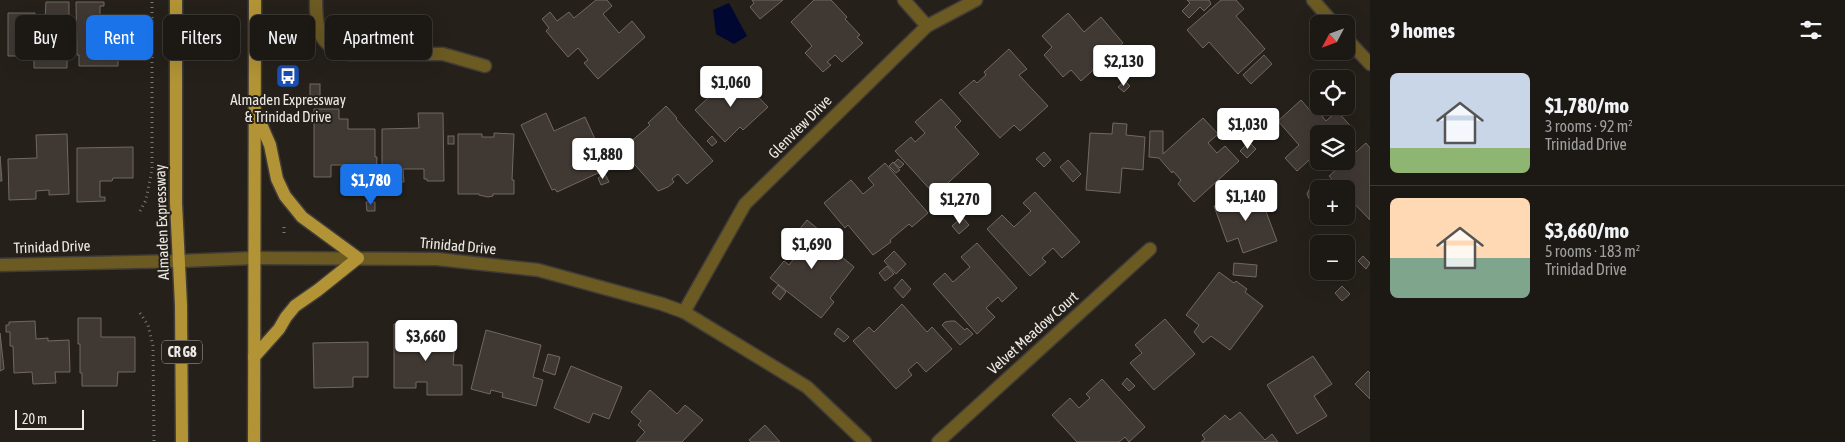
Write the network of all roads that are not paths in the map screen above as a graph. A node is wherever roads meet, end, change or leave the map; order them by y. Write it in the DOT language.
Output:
graph roads {
  1 [pos="176,0"];
  2 [pos="255,0"];
  3 [pos="316,0"];
  4 [pos="904,0"];
  5 [pos="976,0"];
  6 [pos="1313,0"];
  7 [pos="1326,15"];
  8 [pos="927,26"];
  9 [pos="1355,48"];
  10 [pos="1370,64"];
  11 [pos="485,66"];
  12 [pos="255,109"];
  13 [pos="1150,249"];
  14 [pos="255,258"];
  15 [pos="358,258"];
  16 [pos="180,261"];
  17 [pos="0,265"];
  18 [pos="684,312"];
  19 [pos="254,357"];
  20 [pos="182,442"];
  21 [pos="254,442"];
  22 [pos="865,442"];
  23 [pos="938,442"];
  1 -- 16 [label="main road, Almaden Expressway / CR G8"];
  2 -- 12 [label="main road"];
  3 -- 11 [label="street"];
  4 -- 8 [label="street"];
  5 -- 8 [label="street, Glenview Drive"];
  6 -- 7 [label="street"];
  8 -- 18 [label="street, Glenview Drive"];
  9 -- 10 [label="street"];
  12 -- 14 [label="main road"];
  12 -- 15 [label="main road"];
  13 -- 23 [label="street, Velvet Meadow Court"];
  14 -- 15 [label="street, Trinidad Drive"];
  14 -- 16 [label="street, Trinidad Drive"];
  14 -- 19 [label="main road"];
  15 -- 18 [label="street, Trinidad Drive"];
  15 -- 19 [label="main road"];
  16 -- 17 [label="street, Trinidad Drive"];
  16 -- 20 [label="main road, Almaden Expressway / CR G8"];
  18 -- 22 [label="street, Trinidad Drive"];
  19 -- 21 [label="main road"];
}
